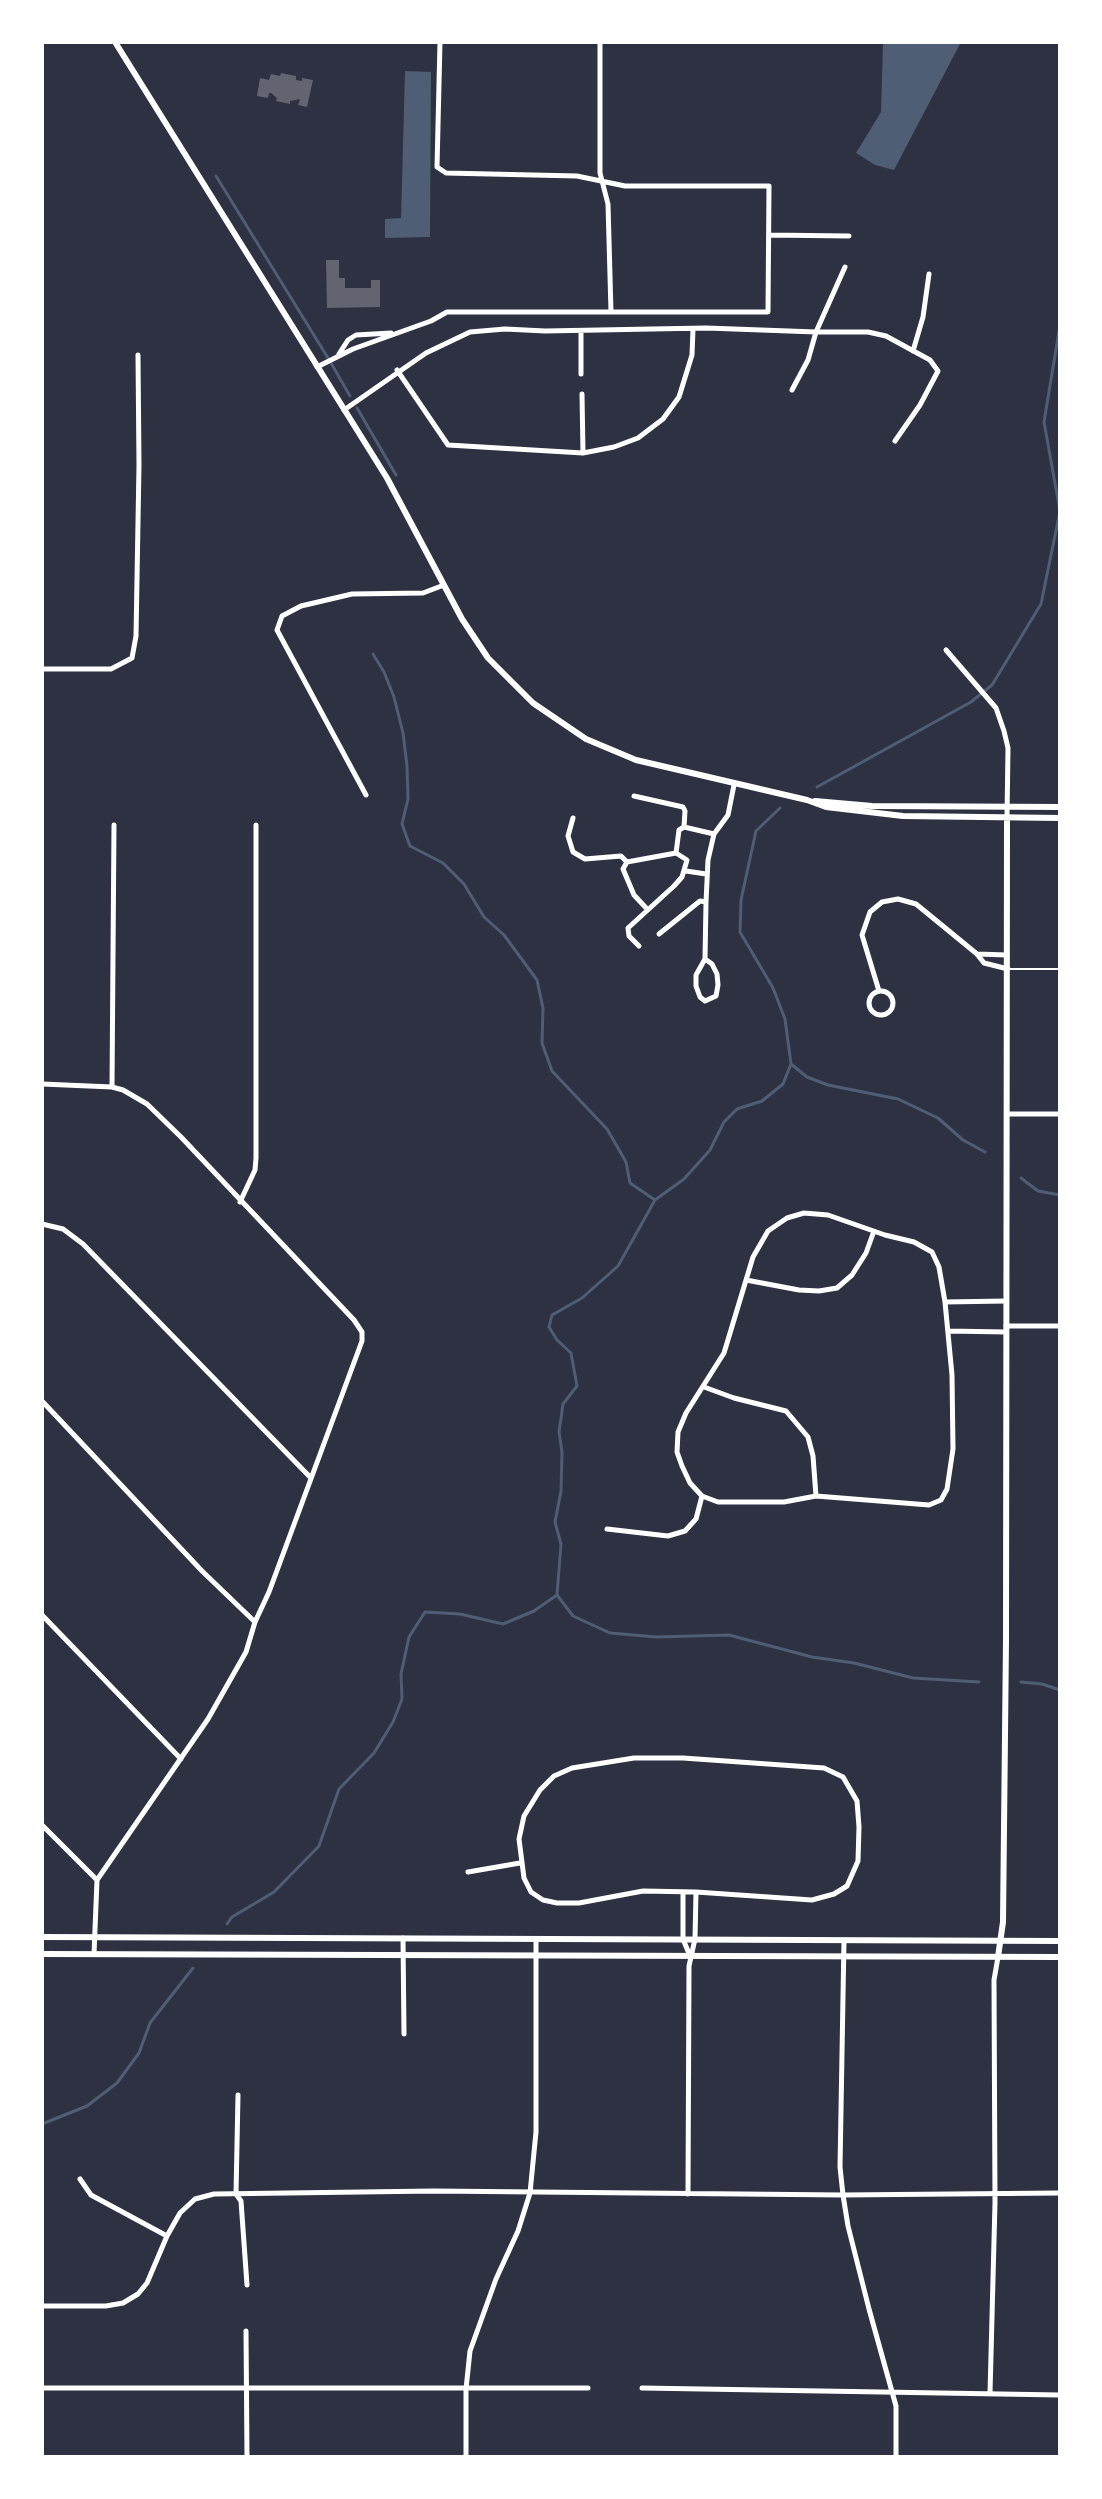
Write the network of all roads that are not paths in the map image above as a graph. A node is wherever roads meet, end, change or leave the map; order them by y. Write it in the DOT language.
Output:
graph roads {
  1 [pos="115,42"];
  2 [pos="440,42"];
  3 [pos="600,42"];
  4 [pos="603,183"];
  5 [pos="769,235"];
  6 [pos="849,236"];
  7 [pos="845,267"];
  8 [pos="929,274"];
  9 [pos="611,312"];
  10 [pos="693,329"];
  11 [pos="581,331"];
  12 [pos="816,332"];
  13 [pos="396,333"];
  14 [pos="913,351"];
  15 [pos="138,355"];
  16 [pos="338,355"];
  17 [pos="317,367"];
  18 [pos="397,370"];
  19 [pos="581,374"];
  20 [pos="792,390"];
  21 [pos="582,394"];
  22 [pos="344,410"];
  23 [pos="895,441"];
  24 [pos="583,453"];
  25 [pos="444,585"];
  26 [pos="946,650"];
  27 [pos="42,669"];
  28 [pos="734,785"];
  29 [pos="366,795"];
  30 [pos="634,796"];
  31 [pos="807,800"];
  32 [pos="1008,806"];
  33 [pos="1060,807"];
  34 [pos="1007,817"];
  35 [pos="573,818"];
  36 [pos="1060,818"];
  37 [pos="114,825"];
  38 [pos="256,825"];
  39 [pos="684,827"];
  40 [pos="714,834"];
  41 [pos="676,853"];
  42 [pos="627,862"];
  43 [pos="686,871"];
  44 [pos="706,874"];
  45 [pos="706,902"];
  46 [pos="648,910"];
  47 [pos="659,934"];
  48 [pos="639,946"];
  49 [pos="977,954"];
  50 [pos="1007,955"];
  51 [pos="705,959"];
  52 [pos="1008,969"];
  53 [pos="1060,969"];
  54 [pos="879,991"];
  55 [pos="42,1084"];
  56 [pos="112,1087"];
  57 [pos="1007,1114"];
  58 [pos="1060,1114"];
  59 [pos="240,1202"];
  60 [pos="42,1224"];
  61 [pos="874,1231"];
  62 [pos="746,1280"];
  63 [pos="1006,1301"];
  64 [pos="945,1302"];
  65 [pos="1060,1326"];
  66 [pos="1006,1329"];
  67 [pos="948,1331"];
  68 [pos="704,1387"];
  69 [pos="42,1401"];
  70 [pos="310,1477"];
  71 [pos="702,1496"];
  72 [pos="816,1496"];
  73 [pos="607,1529"];
  74 [pos="42,1615"];
  75 [pos="255,1622"];
  76 [pos="181,1759"];
  77 [pos="42,1825"];
  78 [pos="520,1863"];
  79 [pos="468,1872"];
  80 [pos="97,1880"];
  81 [pos="683,1892"];
  82 [pos="696,1892"];
  83 [pos="42,1937"];
  84 [pos="93,1937"];
  85 [pos="247,1937"];
  86 [pos="403,1938"];
  87 [pos="536,1939"];
  88 [pos="683,1939"];
  89 [pos="695,1939"];
  90 [pos="844,1940"];
  91 [pos="1001,1941"];
  92 [pos="1060,1941"];
  93 [pos="42,1954"];
  94 [pos="94,1954"];
  95 [pos="247,1955"];
  96 [pos="403,1955"];
  97 [pos="536,1957"];
  98 [pos="690,1957"];
  99 [pos="844,1957"];
  100 [pos="998,1957"];
  101 [pos="1060,1957"];
  102 [pos="404,2034"];
  103 [pos="238,2095"];
  104 [pos="80,2179"];
  105 [pos="530,2193"];
  106 [pos="995,2193"];
  107 [pos="1060,2193"];
  108 [pos="236,2194"];
  109 [pos="688,2194"];
  110 [pos="843,2195"];
  111 [pos="167,2236"];
  112 [pos="247,2285"];
  113 [pos="42,2306"];
  114 [pos="246,2331"];
  115 [pos="42,2388"];
  116 [pos="246,2388"];
  117 [pos="588,2388"];
  118 [pos="642,2388"];
  119 [pos="466,2389"];
  120 [pos="990,2393"];
  121 [pos="892,2394"];
  122 [pos="1060,2395"];
  123 [pos="247,2457"];
  124 [pos="466,2457"];
  125 [pos="896,2457"];
  1 -- 17 [label="street"];
  2 -- 4 [label="street"];
  3 -- 4 [label="street"];
  4 -- 5 [label="street"];
  4 -- 9 [label="street"];
  5 -- 6 [label="street"];
  5 -- 9 [label="street"];
  7 -- 12 [label="street"];
  8 -- 14 [label="street"];
  9 -- 13 [label="street"];
  10 -- 11 [label="street"];
  10 -- 12 [label="street"];
  10 -- 24 [label="street"];
  11 -- 18 [label="street"];
  11 -- 19 [label="street"];
  12 -- 14 [label="street"];
  12 -- 20 [label="street"];
  13 -- 16 [label="street"];
  13 -- 16 [label="street"];
  14 -- 23 [label="street"];
  15 -- 27 [label="street"];
  16 -- 17 [label="street"];
  17 -- 22 [label="street"];
  18 -- 22 [label="street"];
  18 -- 24 [label="street"];
  21 -- 24 [label="street"];
  22 -- 25 [label="street"];
  25 -- 28 [label="street"];
  25 -- 29 [label="street"];
  26 -- 32 [label="street"];
  28 -- 31 [label="street"];
  28 -- 40 [label="street"];
  30 -- 39 [label="street"];
  31 -- 32 [label="street"];
  31 -- 34 [label="street"];
  32 -- 33 [label="street"];
  32 -- 34 [label="street"];
  34 -- 36 [label="street"];
  34 -- 50 [label="street"];
  35 -- 42 [label="street"];
  37 -- 56 [label="street"];
  38 -- 59 [label="street"];
  39 -- 40 [label="street"];
  39 -- 41 [label="street"];
  40 -- 44 [label="street"];
  41 -- 42 [label="street"];
  41 -- 43 [label="street"];
  42 -- 46 [label="street"];
  43 -- 44 [label="street"];
  43 -- 46 [label="street"];
  44 -- 45 [label="street"];
  45 -- 47 [label="street"];
  45 -- 51 [label="street"];
  46 -- 48 [label="street"];
  49 -- 50 [label="street"];
  49 -- 52 [label="street"];
  49 -- 54 [label="street"];
  50 -- 52 [label="street"];
  51 -- 51 [label="street"];
  52 -- 53 [label="lane"];
  52 -- 57 [label="street"];
  54 -- 54 [label="street"];
  55 -- 56 [label="street"];
  56 -- 59 [label="street"];
  57 -- 58 [label="street"];
  57 -- 63 [label="street"];
  59 -- 70 [label="street"];
  60 -- 70 [label="street"];
  61 -- 62 [label="street"];
  61 -- 62 [label="street"];
  61 -- 64 [label="street"];
  62 -- 68 [label="street"];
  63 -- 64 [label="street"];
  63 -- 66 [label="street"];
  64 -- 67 [label="street"];
  65 -- 66 [label="street"];
  66 -- 67 [label="street"];
  66 -- 91 [label="street"];
  67 -- 72 [label="street"];
  68 -- 71 [label="street"];
  68 -- 72 [label="street"];
  69 -- 75 [label="street"];
  70 -- 75 [label="street"];
  71 -- 72 [label="street"];
  71 -- 73 [label="street"];
  74 -- 76 [label="street"];
  75 -- 76 [label="street"];
  76 -- 80 [label="street"];
  77 -- 80 [label="street"];
  78 -- 79 [label="street"];
  78 -- 81 [label="street"];
  78 -- 82 [label="street"];
  80 -- 84 [label="street"];
  81 -- 82 [label="street"];
  81 -- 88 [label="street"];
  82 -- 89 [label="street"];
  83 -- 84 [label="street"];
  84 -- 85 [label="street"];
  84 -- 94 [label="street"];
  85 -- 86 [label="street"];
  85 -- 95 [label="street"];
  86 -- 87 [label="street"];
  86 -- 96 [label="street"];
  87 -- 88 [label="street"];
  87 -- 97 [label="street"];
  88 -- 89 [label="street"];
  88 -- 98 [label="street"];
  89 -- 90 [label="street"];
  89 -- 98 [label="street"];
  90 -- 91 [label="street"];
  90 -- 99 [label="street"];
  91 -- 92 [label="street"];
  91 -- 100 [label="street"];
  93 -- 94 [label="street"];
  94 -- 95 [label="street"];
  95 -- 96 [label="street"];
  96 -- 97 [label="street"];
  96 -- 102 [label="street"];
  97 -- 98 [label="street"];
  97 -- 105 [label="street"];
  98 -- 99 [label="street"];
  98 -- 109 [label="street"];
  99 -- 100 [label="street"];
  99 -- 110 [label="street"];
  100 -- 101 [label="street"];
  100 -- 106 [label="street"];
  103 -- 108 [label="street"];
  104 -- 111 [label="street"];
  105 -- 108 [label="street"];
  105 -- 109 [label="street"];
  105 -- 119 [label="street"];
  106 -- 107 [label="street"];
  106 -- 110 [label="street"];
  106 -- 120 [label="street"];
  108 -- 111 [label="street"];
  108 -- 112 [label="street"];
  109 -- 110 [label="street"];
  110 -- 121 [label="street"];
  111 -- 113 [label="street"];
  114 -- 116 [label="street"];
  115 -- 116 [label="street"];
  116 -- 119 [label="street"];
  116 -- 123 [label="street"];
  117 -- 119 [label="street"];
  118 -- 121 [label="street"];
  119 -- 124 [label="street"];
  120 -- 121 [label="street"];
  120 -- 122 [label="street"];
  121 -- 125 [label="street"];
}
